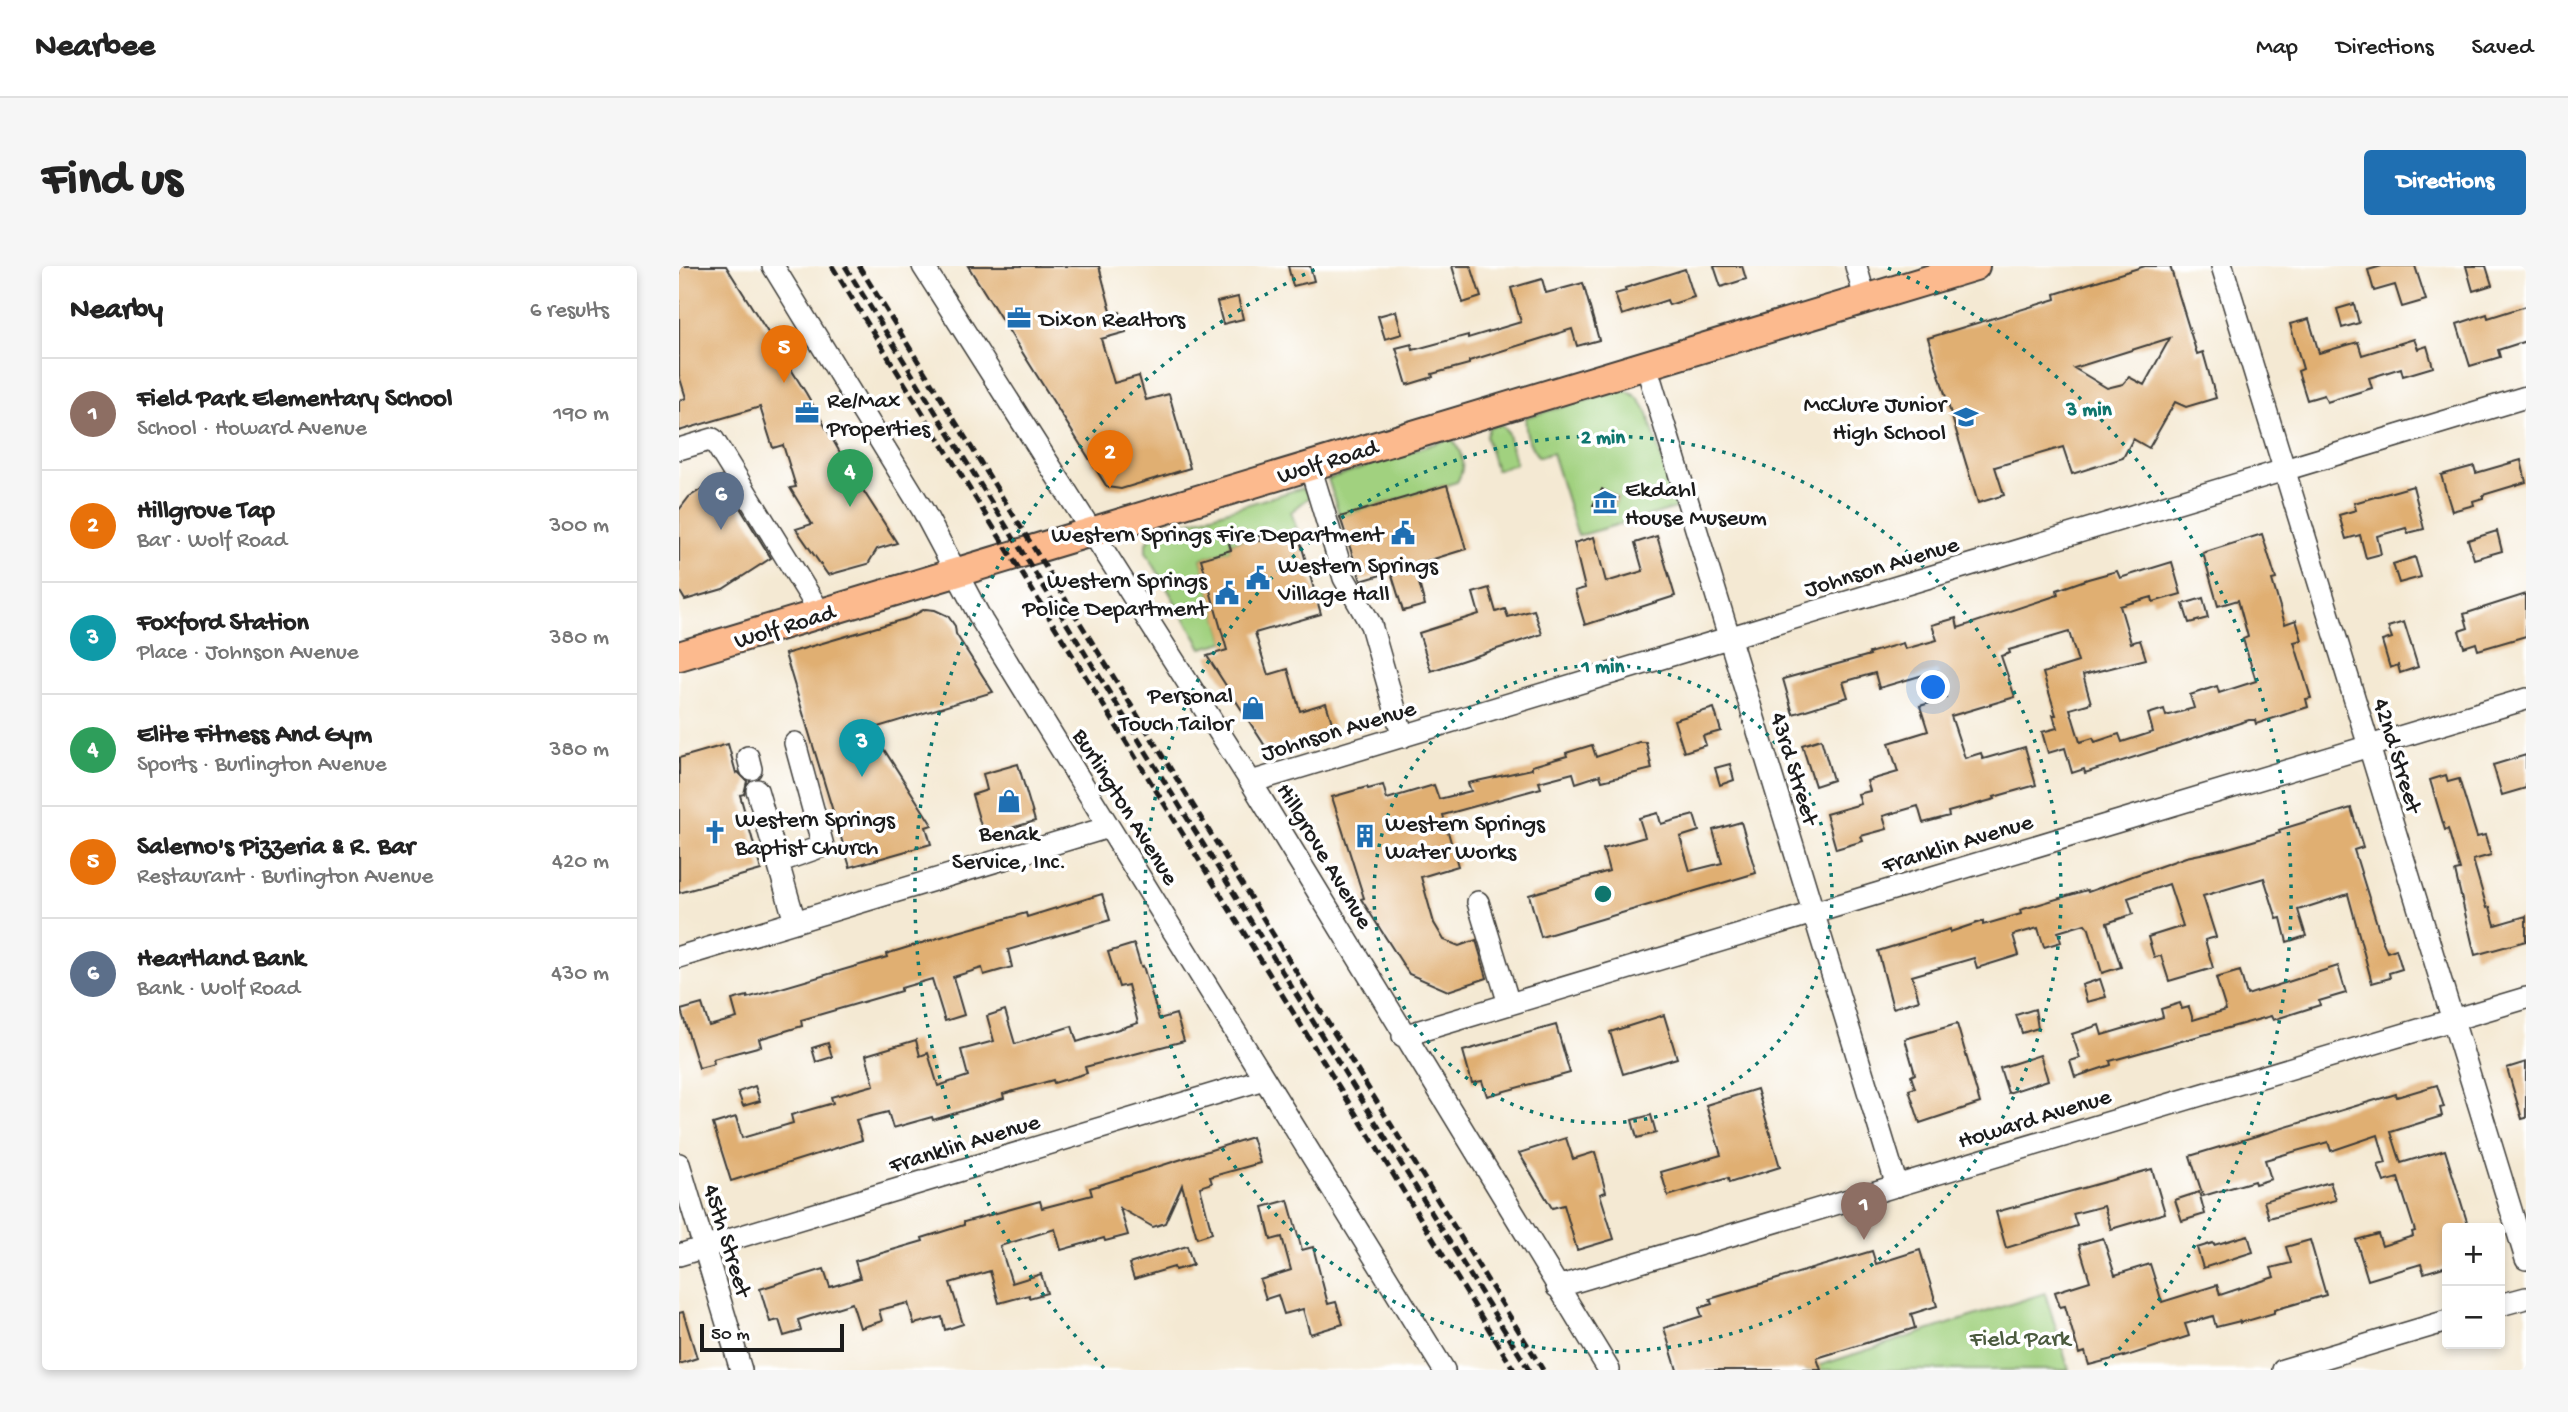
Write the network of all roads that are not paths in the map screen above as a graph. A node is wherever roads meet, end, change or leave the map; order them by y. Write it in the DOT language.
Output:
graph roads {
  1 [pos="773,266"];
  2 [pos="923,266"];
  3 [pos="1856,266"];
  4 [pos="1975,266"];
  5 [pos="2222,266"];
  6 [pos="1865,298"];
  7 [pos="1646,365"];
  8 [pos="2526,397"];
  9 [pos="679,449"];
  10 [pos="1310,466"];
  11 [pos="2283,469"];
  12 [pos="1093,530"];
  13 [pos="957,573"];
  14 [pos="821,614"];
  15 [pos="1728,639"];
  16 [pos="679,656"];
  17 [pos="2526,699"];
  18 [pos="1403,737"];
  19 [pos="795,743"];
  20 [pos="2370,746"];
  21 [pos="1251,782"];
  22 [pos="757,790"];
  23 [pos="1109,827"];
  24 [pos="778,862"];
  25 [pos="1478,902"];
  26 [pos="1813,912"];
  27 [pos="795,922"];
  28 [pos="679,957"];
  29 [pos="2526,998"];
  30 [pos="1509,1004"];
  31 [pos="2452,1020"];
  32 [pos="1403,1036"];
  33 [pos="1264,1079"];
  34 [pos="679,1164"];
  35 [pos="1897,1186"];
  36 [pos="704,1247"];
  37 [pos="679,1255"];
  38 [pos="2526,1259"];
  39 [pos="1557,1287"];
  40 [pos="2526,1298"];
  41 [pos="2505,1304"];
  42 [pos="2442,1322"];
  43 [pos="741,1370"];
  44 [pos="1444,1370"];
  45 [pos="1609,1370"];
  46 [pos="2283,1370"];
  1 -- 13 [label="street, Burlington Avenue"];
  2 -- 12 [label="street, Hillgrove Avenue"];
  3 -- 6 [label="street"];
  4 -- 6 [label="main road, Wolf Road"];
  5 -- 11 [label="street, 42nd Street"];
  6 -- 7 [label="main road, Wolf Road"];
  7 -- 10 [label="main road, Wolf Road"];
  7 -- 15 [label="street, 43rd Street"];
  8 -- 11 [label="street, Johnson Avenue"];
  9 -- 14 [label="street"];
  10 -- 12 [label="main road, Wolf Road"];
  10 -- 18 [label="street"];
  11 -- 15 [label="street, Johnson Avenue"];
  11 -- 20 [label="street, 42nd Street"];
  12 -- 13 [label="main road, Wolf Road"];
  12 -- 21 [label="street, Hillgrove Avenue"];
  13 -- 14 [label="main road, Wolf Road"];
  13 -- 23 [label="street, Burlington Avenue"];
  14 -- 16 [label="main road, Wolf Road"];
  15 -- 18 [label="street, Johnson Avenue"];
  15 -- 26 [label="street, 43rd Street"];
  17 -- 20 [label="street, Franklin Avenue"];
  18 -- 21 [label="street, Johnson Avenue"];
  19 -- 24 [label="street"];
  20 -- 26 [label="street, Franklin Avenue"];
  20 -- 31 [label="street, 42nd Street"];
  21 -- 32 [label="street, Hillgrove Avenue"];
  22 -- 24 [label="street"];
  23 -- 27 [label="street"];
  23 -- 33 [label="street, Burlington Avenue"];
  24 -- 27 [label="street"];
  25 -- 30 [label="street"];
  26 -- 30 [label="street, Franklin Avenue"];
  26 -- 35 [label="street, 43rd Street"];
  27 -- 28 [label="street"];
  29 -- 31 [label="street, Howard Avenue"];
  30 -- 32 [label="street, Franklin Avenue"];
  31 -- 35 [label="street, Howard Avenue"];
  31 -- 38 [label="street, 42nd Street"];
  32 -- 39 [label="street, Hillgrove Avenue"];
  33 -- 36 [label="street, Franklin Avenue"];
  33 -- 44 [label="street, Burlington Avenue"];
  34 -- 36 [label="street, 45th Street"];
  35 -- 39 [label="street, Howard Avenue"];
  36 -- 37 [label="street, Franklin Avenue"];
  36 -- 43 [label="street, 45th Street"];
  39 -- 45 [label="street, Hillgrove Avenue"];
  40 -- 41 [label="street"];
  42 -- 46 [label="street"];
}
